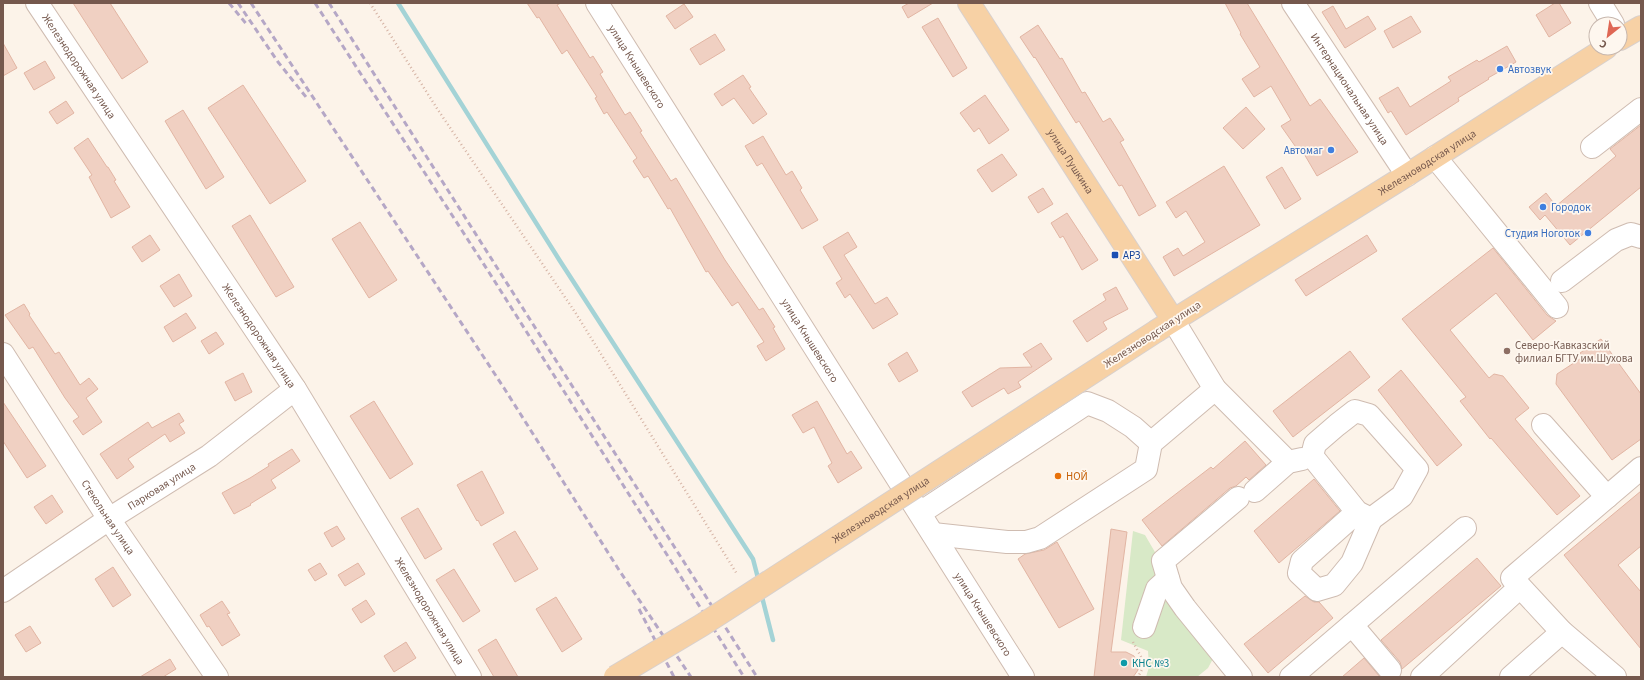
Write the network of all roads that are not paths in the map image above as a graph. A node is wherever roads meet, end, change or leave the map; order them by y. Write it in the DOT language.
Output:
graph roads {
  1 [pos="36,3"];
  2 [pos="597,3"];
  3 [pos="969,3"];
  4 [pos="1293,3"];
  5 [pos="1600,3"];
  6 [pos="1611,16"];
  7 [pos="1591,56"];
  8 [pos="1641,109"];
  9 [pos="1592,147"];
  10 [pos="1435,157"];
  11 [pos="1407,175"];
  12 [pos="1641,236"];
  13 [pos="1562,281"];
  14 [pos="1557,307"];
  15 [pos="1165,325"];
  16 [pos="3,354"];
  17 [pos="295,389"];
  18 [pos="1216,389"];
  19 [pos="1543,425"];
  20 [pos="1151,443"];
  21 [pos="1312,456"];
  22 [pos="1288,462"];
  23 [pos="1641,468"];
  24 [pos="1607,497"];
  25 [pos="920,513"];
  26 [pos="109,519"];
  27 [pos="1465,528"];
  28 [pos="933,534"];
  29 [pos="1168,579"];
  30 [pos="1516,582"];
  31 [pos="3,591"];
  32 [pos="1352,625"];
  33 [pos="1144,627"];
  34 [pos="1562,632"];
  35 [pos="1390,670"];
  36 [pos="217,677"];
  37 [pos="470,677"];
  38 [pos="615,677"];
  39 [pos="1023,677"];
  40 [pos="1241,677"];
  41 [pos="1291,677"];
  42 [pos="1422,677"];
  43 [pos="1511,677"];
  44 [pos="1615,677"];
  1 -- 17 [label="street, Железнодорожная улица"];
  2 -- 25 [label="street, улица Кнышевского"];
  3 -- 15 [label="main road, улица Пушкина"];
  4 -- 11 [label="street, Интернациональная улица"];
  5 -- 6 [label="street"];
  7 -- 10 [label="main road, Железноводская улица"];
  8 -- 9 [label="street"];
  10 -- 11 [label="main road, Железноводская улица"];
  10 -- 14 [label="street"];
  11 -- 15 [label="main road, Железноводская улица"];
  12 -- 13 [label="street"];
  15 -- 18 [label="street"];
  15 -- 38 [label="main road, Железноводская улица, bridge"];
  16 -- 26 [label="street, Стекольная улица"];
  17 -- 26 [label="street, Парковая улица"];
  17 -- 37 [label="street, Железнодорожная улица"];
  18 -- 20 [label="street"];
  18 -- 22 [label="street"];
  19 -- 24 [label="street"];
  20 -- 25 [label="street"];
  20 -- 28 [label="street"];
  21 -- 21 [label="street"];
  21 -- 22 [label="street"];
  22 -- 29 [label="street"];
  23 -- 24 [label="street"];
  24 -- 30 [label="street"];
  25 -- 28 [label="street, улица Кнышевского"];
  26 -- 31 [label="street, Парковая улица"];
  26 -- 36 [label="street, Стекольная улица"];
  27 -- 32 [label="street"];
  28 -- 39 [label="street, улица Кнышевского"];
  29 -- 33 [label="street"];
  29 -- 40 [label="street"];
  30 -- 34 [label="street"];
  30 -- 42 [label="street"];
  32 -- 35 [label="street"];
  32 -- 41 [label="street"];
  34 -- 43 [label="street"];
  34 -- 44 [label="street"];
}
